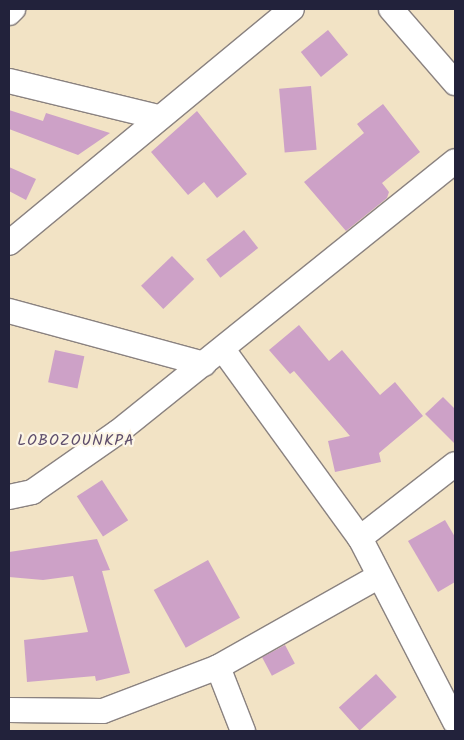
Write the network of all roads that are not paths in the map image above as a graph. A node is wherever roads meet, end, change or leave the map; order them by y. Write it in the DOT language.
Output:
graph roads {
  1 [pos="14,9"];
  2 [pos="292,9"];
  3 [pos="391,9"];
  4 [pos="9,13"];
  5 [pos="9,81"];
  6 [pos="455,83"];
  7 [pos="158,117"];
  8 [pos="455,161"];
  9 [pos="9,243"];
  10 [pos="9,311"];
  11 [pos="224,351"];
  12 [pos="204,364"];
  13 [pos="455,464"];
  14 [pos="9,497"];
  15 [pos="360,538"];
  16 [pos="378,578"];
  17 [pos="218,666"];
  18 [pos="9,710"];
  19 [pos="455,722"];
  20 [pos="243,731"];
  1 -- 4 [label="street"];
  2 -- 7 [label="street"];
  3 -- 6 [label="street"];
  5 -- 7 [label="street"];
  7 -- 9 [label="street"];
  8 -- 11 [label="street"];
  10 -- 12 [label="street"];
  11 -- 12 [label="street"];
  11 -- 15 [label="street"];
  12 -- 14 [label="street"];
  13 -- 15 [label="street"];
  15 -- 16 [label="street"];
  16 -- 17 [label="street"];
  16 -- 19 [label="street"];
  17 -- 18 [label="street"];
  17 -- 20 [label="street"];
}
